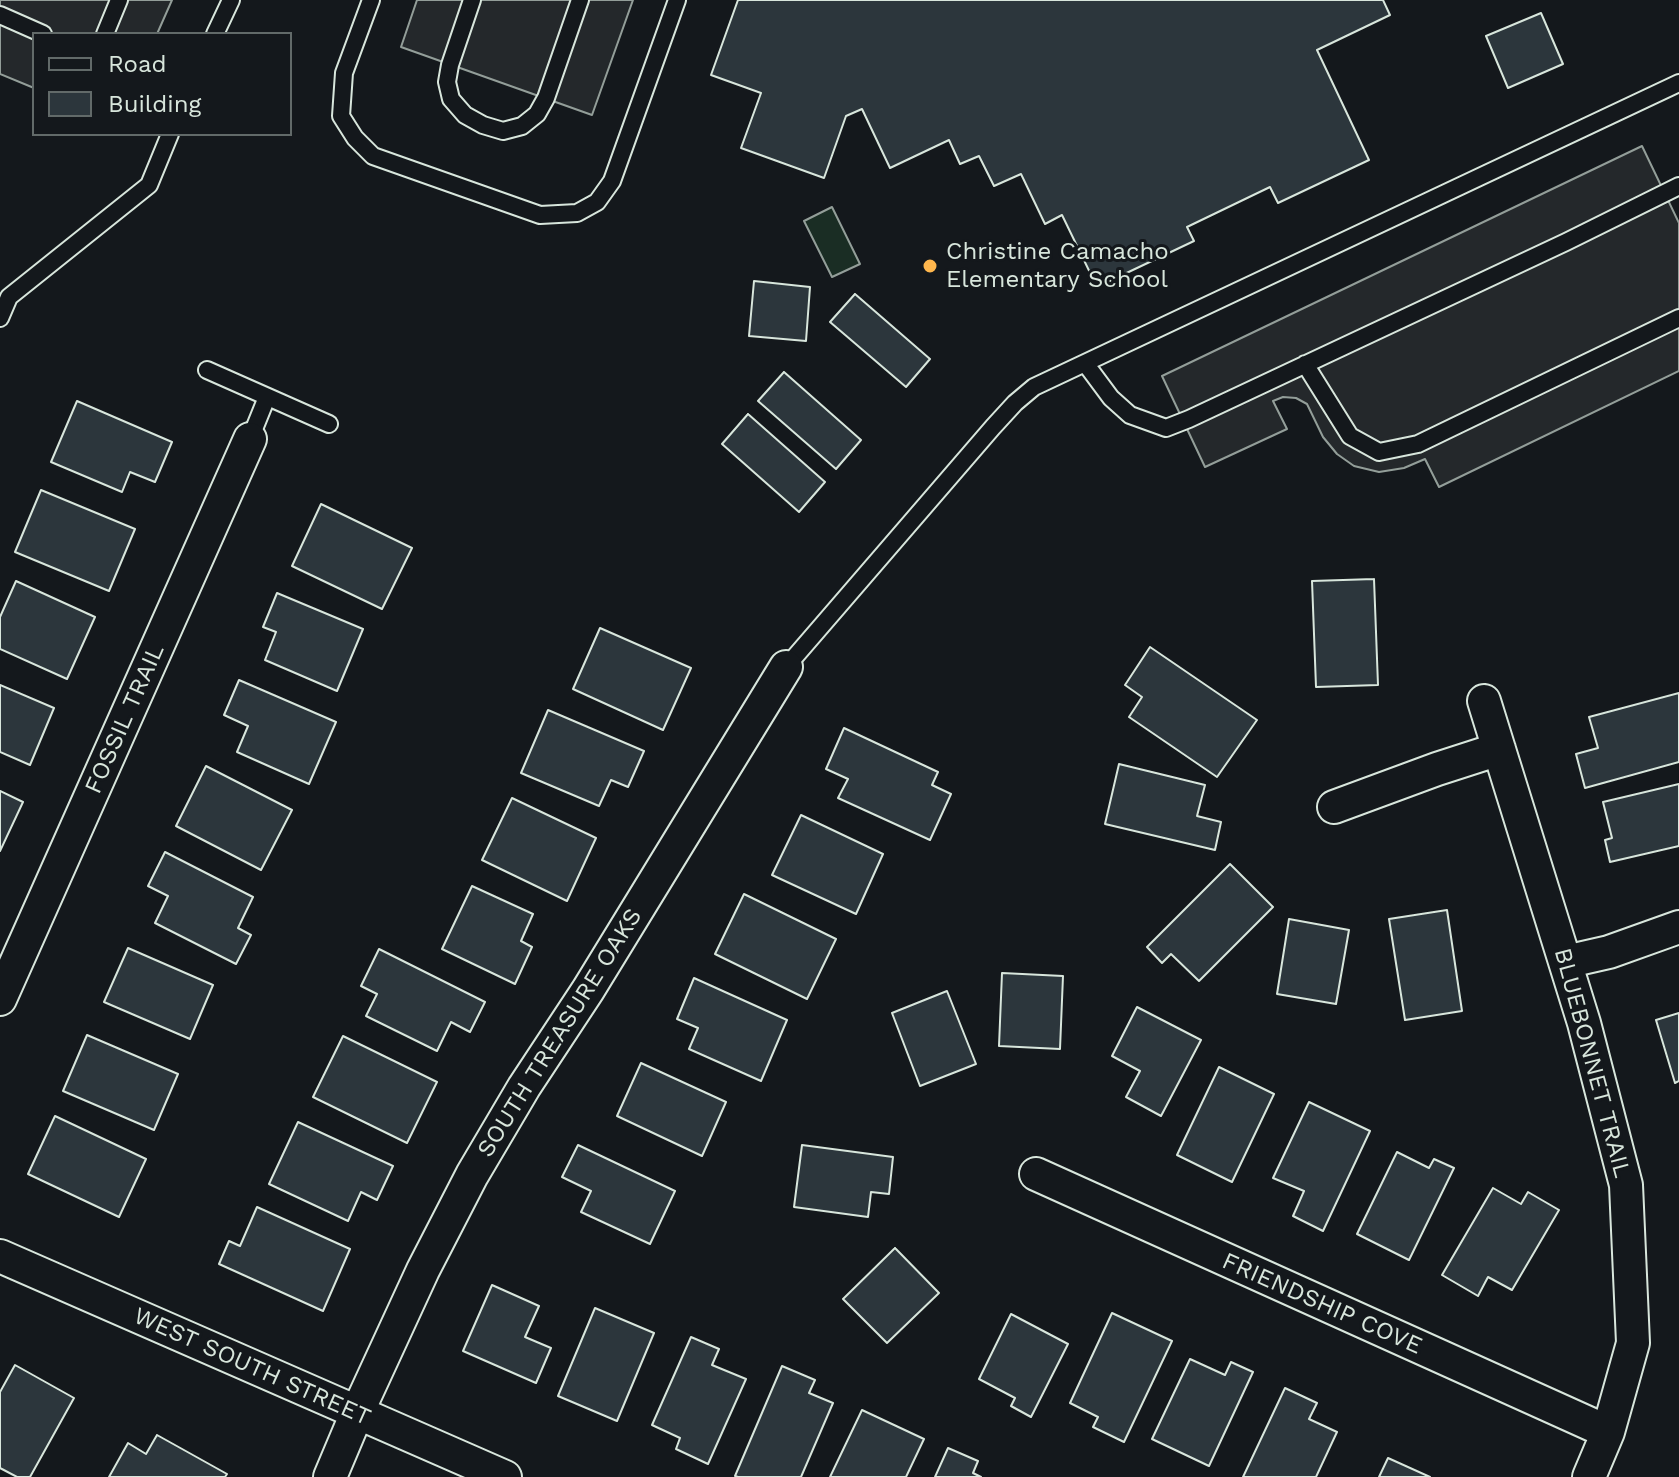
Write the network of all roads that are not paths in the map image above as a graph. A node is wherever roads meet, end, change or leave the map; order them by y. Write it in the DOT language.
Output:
graph roads {
  1 [pos="119,0"];
  2 [pos="231,0"];
  3 [pos="371,0"];
  4 [pos="472,0"];
  5 [pos="580,0"];
  6 [pos="677,0"];
  7 [pos="0,15"];
  8 [pos="38,32"];
  9 [pos="106,32"];
  10 [pos="216,32"];
  11 [pos="1677,88"];
  12 [pos="169,136"];
  13 [pos="1679,186"];
  14 [pos="0,318"];
  15 [pos="1679,318"];
  16 [pos="1085,363"];
  17 [pos="1305,364"];
  18 [pos="207,370"];
  19 [pos="267,397"];
  20 [pos="329,424"];
  21 [pos="250,439"];
  22 [pos="786,667"];
  23 [pos="1484,701"];
  24 [pos="1499,749"];
  25 [pos="1334,807"];
  26 [pos="1679,927"];
  27 [pos="1565,962"];
  28 [pos="0,999"];
  29 [pos="1036,1174"];
  30 [pos="0,1256"];
  31 [pos="357,1413"];
  32 [pos="1608,1432"];
  33 [pos="330,1477"];
  34 [pos="505,1477"];
  35 [pos="1589,1477"];
  1 -- 9 [label="lane"];
  2 -- 10 [label="lane"];
  3 -- 6 [label="lane"];
  4 -- 5 [label="lane"];
  7 -- 8 [label="lane"];
  11 -- 16 [label="lane"];
  12 -- 14 [label="lane"];
  13 -- 17 [label="lane"];
  15 -- 17 [label="lane"];
  16 -- 17 [label="lane"];
  16 -- 22 [label="lane"];
  18 -- 19 [label="lane"];
  19 -- 20 [label="lane"];
  19 -- 21 [label="lane"];
  21 -- 28 [label="street, FOSSIL TRAIL"];
  22 -- 31 [label="street, SOUTH TREASURE OAKS"];
  23 -- 24 [label="street, BLUEBONNET TRAIL"];
  24 -- 25 [label="street"];
  24 -- 27 [label="street, BLUEBONNET TRAIL"];
  26 -- 27 [label="street"];
  27 -- 32 [label="street, BLUEBONNET TRAIL"];
  29 -- 32 [label="street, FRIENDSHIP COVE"];
  30 -- 31 [label="street, WEST SOUTH STREET"];
  31 -- 33 [label="street, SOUTH TREASURE OAKS"];
  31 -- 34 [label="street, WEST SOUTH STREET"];
  32 -- 35 [label="street, BLUEBONNET TRAIL"];
}
